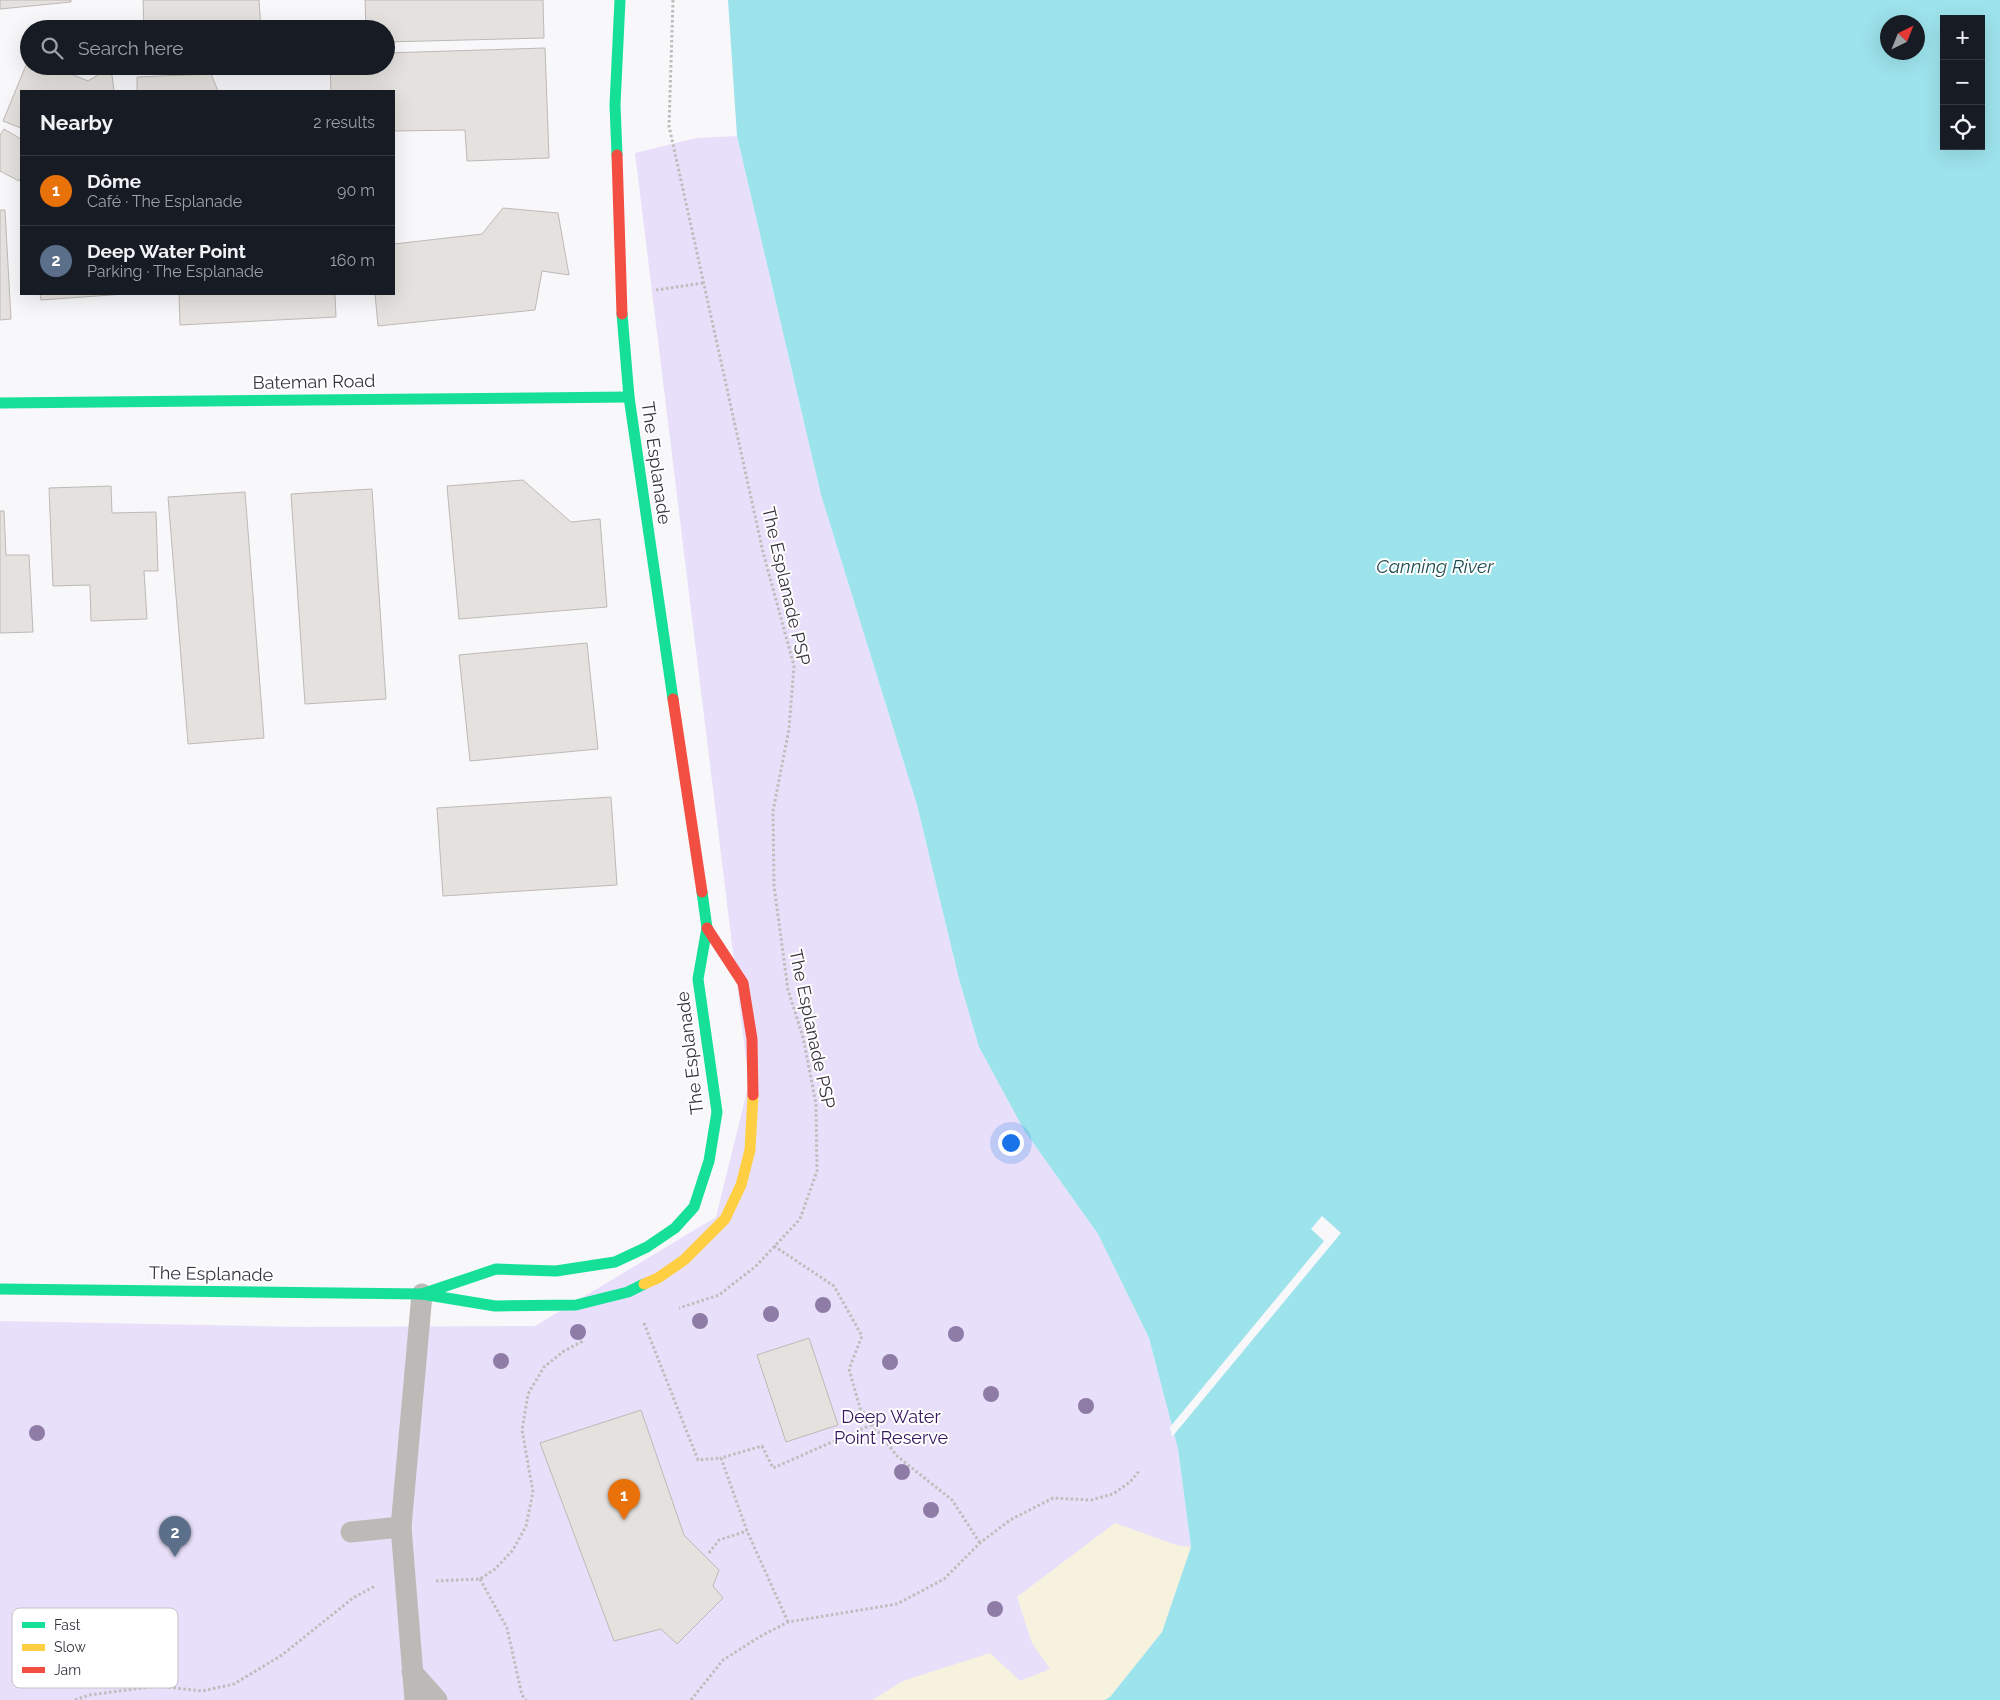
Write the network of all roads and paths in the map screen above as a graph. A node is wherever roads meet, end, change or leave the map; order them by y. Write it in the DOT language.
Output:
graph roads {
  1 [pos="620,0"];
  2 [pos="673,0"];
  3 [pos="703,283"];
  4 [pos="621,296"];
  5 [pos="629,397"];
  6 [pos="0,403"];
  7 [pos="707,928"];
  8 [pos="774,1246"];
  9 [pos="0,1289"];
  10 [pos="422,1294"];
  11 [pos="673,1310"];
  12 [pos="648,1318"];
  13 [pos="586,1339"];
  14 [pos="873,1424"];
  15 [pos="720,1458"];
  16 [pos="1140,1470"];
  17 [pos="401,1527"];
  18 [pos="747,1531"];
  19 [pos="351,1532"];
  20 [pos="980,1544"];
  21 [pos="709,1554"];
  22 [pos="480,1579"];
  23 [pos="407,1582"];
  24 [pos="788,1622"];
  25 [pos="412,1672"];
  26 [pos="140,1688"];
  27 [pos="172,1688"];
  28 [pos="75,1700"];
  29 [pos="415,1700"];
  30 [pos="437,1700"];
  31 [pos="526,1700"];
  32 [pos="691,1700"];
  1 -- 4 [label="street, The Esplanade"];
  2 -- 3 [label="path, The Esplanade PSP"];
  3 -- 4 [label="path"];
  3 -- 8 [label="path, The Esplanade PSP"];
  4 -- 5 [label="street, The Esplanade"];
  5 -- 6 [label="street, Bateman Road"];
  5 -- 7 [label="street, The Esplanade"];
  7 -- 10 [label="street, The Esplanade"];
  7 -- 10 [label="street, The Esplanade"];
  8 -- 11 [label="path, The Esplanade PSP"];
  8 -- 14 [label="path"];
  9 -- 10 [label="street, The Esplanade"];
  10 -- 17 [label="lane"];
  12 -- 15 [label="path"];
  13 -- 22 [label="path"];
  14 -- 15 [label="path"];
  14 -- 20 [label="path"];
  15 -- 18 [label="path"];
  16 -- 20 [label="path"];
  17 -- 19 [label="lane"];
  17 -- 23 [label="lane"];
  18 -- 21 [label="path"];
  18 -- 24 [label="path"];
  20 -- 24 [label="path"];
  22 -- 23 [label="path"];
  22 -- 31 [label="path"];
  23 -- 25 [label="lane"];
  23 -- 27 [label="path"];
  24 -- 32 [label="path"];
  25 -- 29 [label="lane"];
  25 -- 30 [label="lane"];
  26 -- 28 [label="path"];
}
